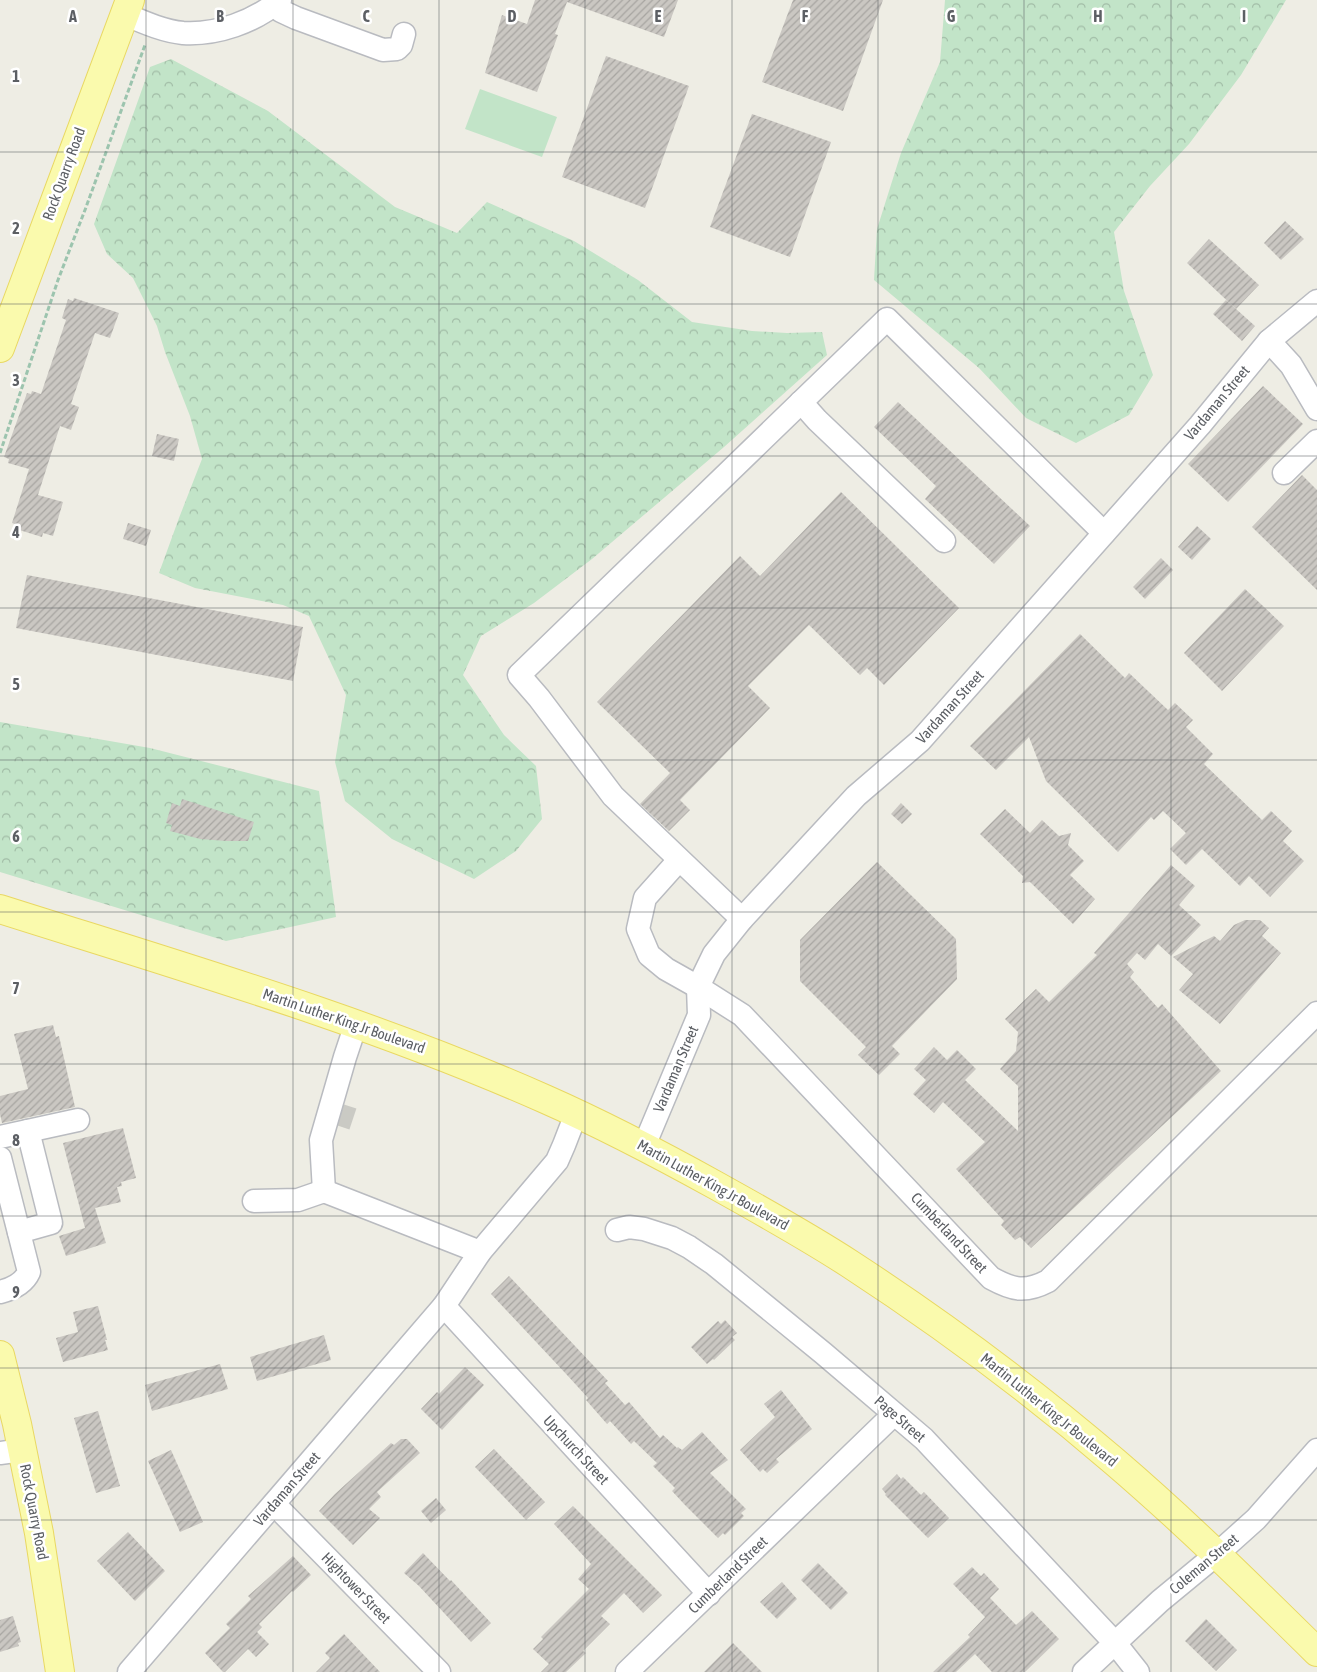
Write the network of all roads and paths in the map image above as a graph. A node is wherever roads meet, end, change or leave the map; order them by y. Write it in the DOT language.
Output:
graph roads {
  1 [pos="277,2"];
  2 [pos="127,7"];
  3 [pos="153,25"];
  4 [pos="404,34"];
  5 [pos="1317,301"];
  6 [pos="1269,341"];
  7 [pos="0,348"];
  8 [pos="801,402"];
  9 [pos="1317,410"];
  10 [pos="1317,441"];
  11 [pos="0,453"];
  12 [pos="1284,473"];
  13 [pos="1104,533"];
  14 [pos="944,541"];
  15 [pos="679,860"];
  16 [pos="0,909"];
  17 [pos="742,919"];
  18 [pos="698,987"];
  19 [pos="1317,1013"];
  20 [pos="356,1024"];
  21 [pos="337,1083"];
  22 [pos="576,1114"];
  23 [pos="78,1120"];
  24 [pos="28,1131"];
  25 [pos="0,1137"];
  26 [pos="321,1140"];
  27 [pos="644,1146"];
  28 [pos="0,1158"];
  29 [pos="324,1191"];
  30 [pos="254,1201"];
  31 [pos="11,1223"];
  32 [pos="617,1230"];
  33 [pos="480,1252"];
  34 [pos="0,1292"];
  35 [pos="444,1306"];
  36 [pos="0,1355"];
  37 [pos="6,1407"];
  38 [pos="894,1414"];
  39 [pos="1317,1450"];
  40 [pos="11,1451"];
  41 [pos="274,1504"];
  42 [pos="1217,1554"];
  43 [pos="709,1594"];
  44 [pos="1115,1643"];
  45 [pos="1317,1652"];
  46 [pos="60,1672"];
  47 [pos="129,1672"];
  48 [pos="439,1672"];
  49 [pos="627,1672"];
  50 [pos="1084,1672"];
  51 [pos="1138,1672"];
  1 -- 3 [label="street"];
  1 -- 4 [label="street"];
  2 -- 3 [label="street"];
  2 -- 7 [label="main road, Rock Quarry Road"];
  3 -- 11 [label="path"];
  5 -- 6 [label="street, Vardaman Street"];
  6 -- 9 [label="street"];
  6 -- 13 [label="street, Vardaman Street"];
  8 -- 13 [label="street"];
  8 -- 14 [label="street"];
  8 -- 15 [label="street"];
  10 -- 12 [label="street"];
  13 -- 17 [label="street, Vardaman Street"];
  15 -- 17 [label="street"];
  15 -- 18 [label="street, Cumberland Street"];
  16 -- 20 [label="main road, Martin Luther King Jr Boulevard"];
  17 -- 18 [label="street, Vardaman Street"];
  18 -- 19 [label="street, Cumberland Street"];
  18 -- 27 [label="street, Vardaman Street"];
  20 -- 21 [label="street"];
  20 -- 22 [label="main road, Martin Luther King Jr Boulevard"];
  21 -- 26 [label="street"];
  21 -- 26 [label="street"];
  22 -- 27 [label="main road, Martin Luther King Jr Boulevard"];
  22 -- 33 [label="street, Vardaman Street"];
  23 -- 24 [label="street"];
  24 -- 25 [label="street"];
  24 -- 31 [label="street"];
  26 -- 29 [label="street"];
  27 -- 42 [label="main road, Martin Luther King Jr Boulevard"];
  28 -- 31 [label="street"];
  29 -- 30 [label="street"];
  29 -- 33 [label="street"];
  31 -- 34 [label="street"];
  32 -- 38 [label="street, Page Street"];
  33 -- 35 [label="street, Vardaman Street"];
  35 -- 41 [label="street, Vardaman Street"];
  35 -- 43 [label="street, Upchurch Street"];
  36 -- 37 [label="main road, Rock Quarry Road"];
  37 -- 40 [label="main road, Rock Quarry Road"];
  38 -- 43 [label="street, Cumberland Street"];
  38 -- 44 [label="street, Page Street"];
  39 -- 42 [label="street, Coleman Street"];
  40 -- 46 [label="main road, Rock Quarry Road"];
  41 -- 47 [label="street, Vardaman Street"];
  41 -- 48 [label="street, Hightower Street"];
  42 -- 44 [label="street, Coleman Street"];
  42 -- 45 [label="main road, Martin Luther King Jr Boulevard"];
  43 -- 49 [label="street, Cumberland Street"];
  44 -- 50 [label="street, Coleman Street"];
  44 -- 51 [label="street, Page Street"];
}
